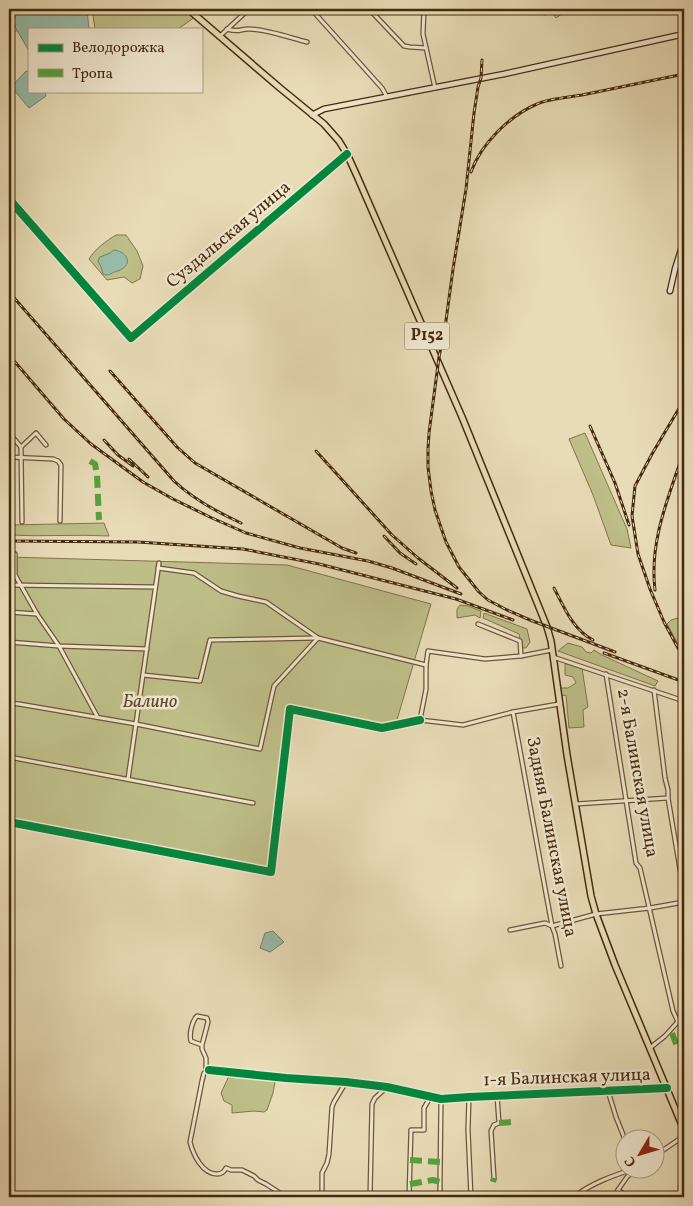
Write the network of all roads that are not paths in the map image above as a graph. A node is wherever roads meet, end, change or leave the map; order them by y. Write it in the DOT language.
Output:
graph roads {
  1 [pos="188,9"];
  2 [pos="249,9"];
  3 [pos="311,9"];
  4 [pos="369,9"];
  5 [pos="424,9"];
  6 [pos="227,30"];
  7 [pos="684,34"];
  8 [pos="220,36"];
  9 [pos="307,42"];
  10 [pos="426,48"];
  11 [pos="435,88"];
  12 [pos="387,97"];
  13 [pos="312,115"];
  14 [pos="347,154"];
  15 [pos="9,199"];
  16 [pos="684,240"];
  17 [pos="670,291"];
  18 [pos="9,433"];
  19 [pos="46,445"];
  20 [pos="21,447"];
  21 [pos="9,457"];
  22 [pos="22,457"];
  23 [pos="60,521"];
  24 [pos="22,522"];
  25 [pos="15,554"];
  26 [pos="159,562"];
  27 [pos="158,568"];
  28 [pos="9,585"];
  29 [pos="20,586"];
  30 [pos="156,587"];
  31 [pos="9,612"];
  32 [pos="37,614"];
  33 [pos="478,624"];
  34 [pos="318,638"];
  35 [pos="9,642"];
  36 [pos="59,646"];
  37 [pos="147,649"];
  38 [pos="552,650"];
  39 [pos="520,656"];
  40 [pos="553,657"];
  41 [pos="426,666"];
  42 [pos="606,674"];
  43 [pos="143,675"];
  44 [pos="654,690"];
  45 [pos="684,700"];
  46 [pos="9,703"];
  47 [pos="559,704"];
  48 [pos="513,712"];
  49 [pos="97,717"];
  50 [pos="420,720"];
  51 [pos="136,724"];
  52 [pos="684,738"];
  53 [pos="684,752"];
  54 [pos="9,756"];
  55 [pos="128,779"];
  56 [pos="668,798"];
  57 [pos="626,802"];
  58 [pos="253,803"];
  59 [pos="576,804"];
  60 [pos="9,822"];
  61 [pos="684,893"];
  62 [pos="684,902"];
  63 [pos="650,908"];
  64 [pos="596,914"];
  65 [pos="552,926"];
  66 [pos="510,930"];
  67 [pos="561,966"];
  68 [pos="684,1015"];
  69 [pos="678,1022"];
  70 [pos="202,1045"];
  71 [pos="650,1048"];
  72 [pos="209,1070"];
  73 [pos="346,1082"];
  74 [pos="388,1087"];
  75 [pos="666,1088"];
  76 [pos="608,1091"];
  77 [pos="497,1095"];
  78 [pos="431,1096"];
  79 [pos="469,1097"];
  80 [pos="441,1099"];
  81 [pos="620,1128"];
  82 [pos="684,1130"];
  83 [pos="684,1136"];
  84 [pos="666,1148"];
  85 [pos="616,1175"];
  86 [pos="494,1178"];
  87 [pos="626,1178"];
  88 [pos="618,1190"];
  89 [pos="286,1197"];
  90 [pos="322,1197"];
  91 [pos="370,1197"];
  92 [pos="409,1197"];
  93 [pos="437,1197"];
  94 [pos="471,1197"];
  95 [pos="574,1197"];
  96 [pos="613,1197"];
  97 [pos="630,1197"];
  1 -- 8 [label="main road, Р152"];
  2 -- 6 [label="street"];
  3 -- 12 [label="street"];
  4 -- 10 [label="street"];
  5 -- 10 [label="street"];
  6 -- 8 [label="street"];
  6 -- 9 [label="street"];
  7 -- 11 [label="main road"];
  8 -- 13 [label="main road, Р152"];
  10 -- 11 [label="street"];
  11 -- 12 [label="main road"];
  12 -- 13 [label="main road"];
  13 -- 14 [label="main road, Р152"];
  14 -- 15 [label="street, Суздальская улица"];
  14 -- 38 [label="main road, 1-я Балинская улица / Р152"];
  16 -- 17 [label="main road"];
  18 -- 20 [label="street"];
  19 -- 20 [label="street"];
  20 -- 22 [label="street"];
  21 -- 22 [label="street"];
  22 -- 23 [label="street"];
  22 -- 24 [label="street"];
  25 -- 29 [label="street"];
  26 -- 27 [label="street"];
  27 -- 30 [label="street"];
  27 -- 34 [label="street"];
  28 -- 29 [label="street"];
  29 -- 30 [label="street"];
  29 -- 32 [label="street"];
  30 -- 37 [label="street"];
  31 -- 32 [label="street"];
  32 -- 36 [label="street"];
  33 -- 39 [label="street"];
  34 -- 41 [label="street"];
  34 -- 43 [label="street"];
  34 -- 51 [label="street"];
  35 -- 36 [label="street"];
  36 -- 37 [label="street"];
  36 -- 49 [label="street"];
  37 -- 43 [label="street"];
  38 -- 39 [label="street"];
  38 -- 40 [label="main road, 1-я Балинская улица"];
  39 -- 41 [label="street"];
  40 -- 42 [label="street"];
  40 -- 47 [label="main road, 1-я Балинская улица"];
  41 -- 50 [label="street"];
  42 -- 44 [label="street"];
  42 -- 57 [label="street, 2-я Балинская улица"];
  43 -- 51 [label="street"];
  44 -- 45 [label="street"];
  44 -- 56 [label="street"];
  46 -- 49 [label="street"];
  47 -- 48 [label="street"];
  47 -- 59 [label="main road, 1-я Балинская улица"];
  48 -- 50 [label="street"];
  48 -- 65 [label="street, Задняя Балинская улица"];
  49 -- 51 [label="street"];
  50 -- 60 [label="street"];
  51 -- 55 [label="street"];
  52 -- 53 [label="street"];
  54 -- 55 [label="street"];
  55 -- 58 [label="street"];
  56 -- 57 [label="street"];
  56 -- 61 [label="street"];
  57 -- 59 [label="street"];
  57 -- 63 [label="street, 2-я Балинская улица"];
  59 -- 64 [label="main road, 1-я Балинская улица"];
  62 -- 63 [label="street"];
  63 -- 64 [label="street"];
  63 -- 69 [label="street, 2-я Балинская улица"];
  64 -- 65 [label="street"];
  64 -- 71 [label="main road, 1-я Балинская улица"];
  65 -- 66 [label="street"];
  65 -- 67 [label="street, Задняя Балинская улица"];
  68 -- 69 [label="street"];
  69 -- 71 [label="street"];
  70 -- 70 [label="street"];
  70 -- 72 [label="street"];
  71 -- 75 [label="main road, 1-я Балинская улица"];
  72 -- 73 [label="street"];
  72 -- 89 [label="street"];
  73 -- 74 [label="street"];
  73 -- 90 [label="street"];
  74 -- 78 [label="street"];
  74 -- 91 [label="street"];
  75 -- 76 [label="street, 1-я Балинская улица"];
  75 -- 82 [label="main road"];
  76 -- 77 [label="street, 1-я Балинская улица"];
  76 -- 81 [label="street"];
  77 -- 79 [label="street, 1-я Балинская улица"];
  77 -- 86 [label="street"];
  78 -- 80 [label="street"];
  78 -- 92 [label="street"];
  79 -- 80 [label="street, 1-я Балинская улица"];
  79 -- 94 [label="street"];
  80 -- 93 [label="street"];
  83 -- 84 [label="street"];
  85 -- 95 [label="street"];
  87 -- 88 [label="street"];
  88 -- 96 [label="street"];
  88 -- 97 [label="street"];
}
